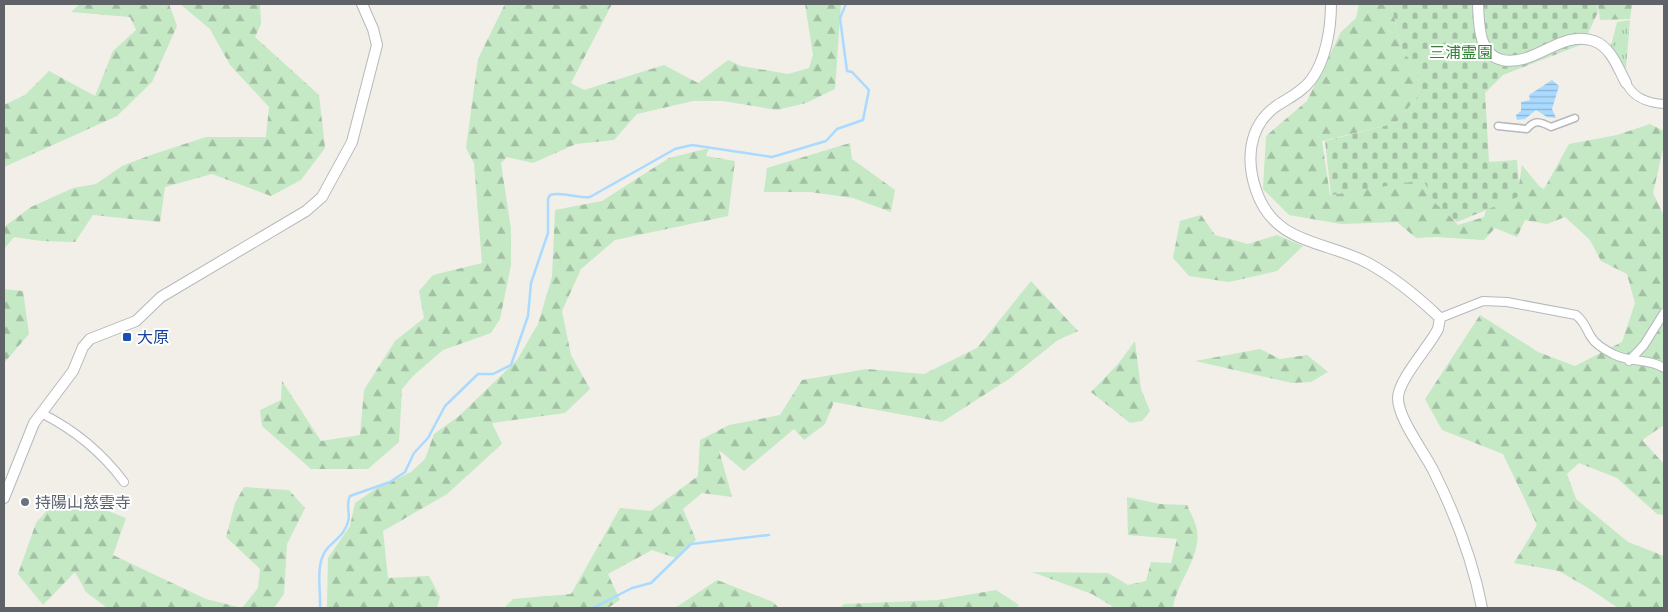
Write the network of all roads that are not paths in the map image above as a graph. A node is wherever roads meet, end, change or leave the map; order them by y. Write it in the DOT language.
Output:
graph roads {
  1 [pos="362,4"];
  2 [pos="1331,4"];
  3 [pos="1478,4"];
  4 [pos="1626,83"];
  5 [pos="1664,104"];
  6 [pos="1575,118"];
  7 [pos="1498,126"];
  8 [pos="1664,312"];
  9 [pos="1440,318"];
  10 [pos="1629,361"];
  11 [pos="1664,368"];
  12 [pos="41,413"];
  13 [pos="124,482"];
  14 [pos="4,498"];
  15 [pos="1482,608"];
  1 -- 12 [label="street"];
  2 -- 9 [label="street"];
  3 -- 4 [label="street"];
  4 -- 5 [label="street"];
  6 -- 7 [label="street"];
  8 -- 10 [label="street"];
  9 -- 10 [label="street"];
  9 -- 15 [label="street"];
  10 -- 11 [label="street"];
  12 -- 13 [label="street"];
  12 -- 14 [label="street"];
}
